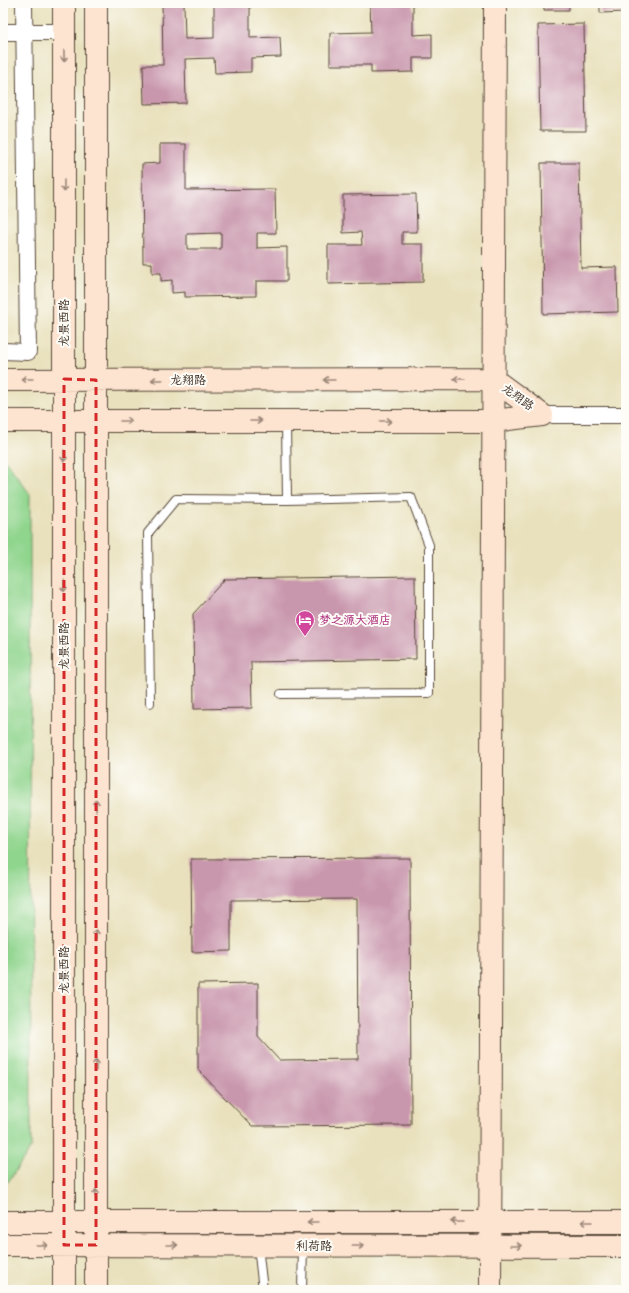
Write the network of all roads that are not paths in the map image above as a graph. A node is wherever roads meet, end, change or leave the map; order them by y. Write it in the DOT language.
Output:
graph roads {
  1 [pos="24,3"];
  2 [pos="64,3"];
  3 [pos="96,3"];
  4 [pos="495,3"];
  5 [pos="3,32"];
  6 [pos="24,32"];
  7 [pos="64,32"];
  8 [pos="3,351"];
  9 [pos="64,379"];
  10 [pos="493,379"];
  11 [pos="3,380"];
  12 [pos="96,380"];
  13 [pos="542,414"];
  14 [pos="626,414"];
  15 [pos="3,421"];
  16 [pos="64,421"];
  17 [pos="96,421"];
  18 [pos="286,421"];
  19 [pos="493,421"];
  20 [pos="287,500"];
  21 [pos="281,694"];
  22 [pos="150,702"];
  23 [pos="3,1222"];
  24 [pos="64,1222"];
  25 [pos="96,1222"];
  26 [pos="490,1222"];
  27 [pos="626,1222"];
  28 [pos="3,1245"];
  29 [pos="64,1245"];
  30 [pos="96,1245"];
  31 [pos="258,1245"];
  32 [pos="303,1246"];
  33 [pos="490,1246"];
  34 [pos="626,1246"];
  35 [pos="64,1290"];
  36 [pos="96,1290"];
  37 [pos="263,1290"];
  38 [pos="302,1290"];
  39 [pos="490,1290"];
  1 -- 6 [label="street"];
  2 -- 7 [label="main road, 龙景西路"];
  3 -- 12 [label="main road"];
  4 -- 10 [label="main road"];
  5 -- 6 [label="street"];
  6 -- 7 [label="street"];
  6 -- 8 [label="street"];
  7 -- 9 [label="main road, 龙景西路, one-way"];
  9 -- 11 [label="main road, 龙翔路, one-way"];
  9 -- 12 [label="main road, 龙翔路"];
  9 -- 16 [label="main road, 龙景西路"];
  10 -- 12 [label="main road, 龙翔路, one-way"];
  10 -- 13 [label="main road, 龙翔路"];
  10 -- 19 [label="main road"];
  12 -- 17 [label="main road"];
  13 -- 14 [label="street"];
  13 -- 19 [label="main road, 龙翔路"];
  15 -- 16 [label="main road, 龙翔路"];
  16 -- 17 [label="main road, 龙翔路"];
  16 -- 24 [label="main road, 龙景西路, one-way"];
  17 -- 18 [label="main road, 龙翔路, one-way"];
  25 -- 17 [label="main road, one-way"];
  18 -- 19 [label="main road, 龙翔路, one-way"];
  18 -- 20 [label="lane"];
  19 -- 26 [label="main road"];
  20 -- 21 [label="lane"];
  20 -- 22 [label="lane"];
  23 -- 24 [label="main road, 利荷路"];
  24 -- 25 [label="main road, 利荷路"];
  24 -- 29 [label="main road, 龙景西路"];
  26 -- 25 [label="main road, 利荷路, one-way"];
  25 -- 30 [label="main road"];
  27 -- 26 [label="main road, 利荷路, one-way"];
  26 -- 33 [label="main road"];
  28 -- 29 [label="main road, 利荷路, one-way"];
  29 -- 30 [label="main road, 利荷路"];
  29 -- 35 [label="main road, 龙景西路"];
  30 -- 31 [label="main road, 利荷路, one-way"];
  30 -- 36 [label="main road"];
  31 -- 32 [label="main road, 利荷路"];
  31 -- 37 [label="lane"];
  32 -- 33 [label="main road, 利荷路, one-way"];
  32 -- 38 [label="lane"];
  33 -- 34 [label="main road, 利荷路, one-way"];
  33 -- 39 [label="main road"];
}
